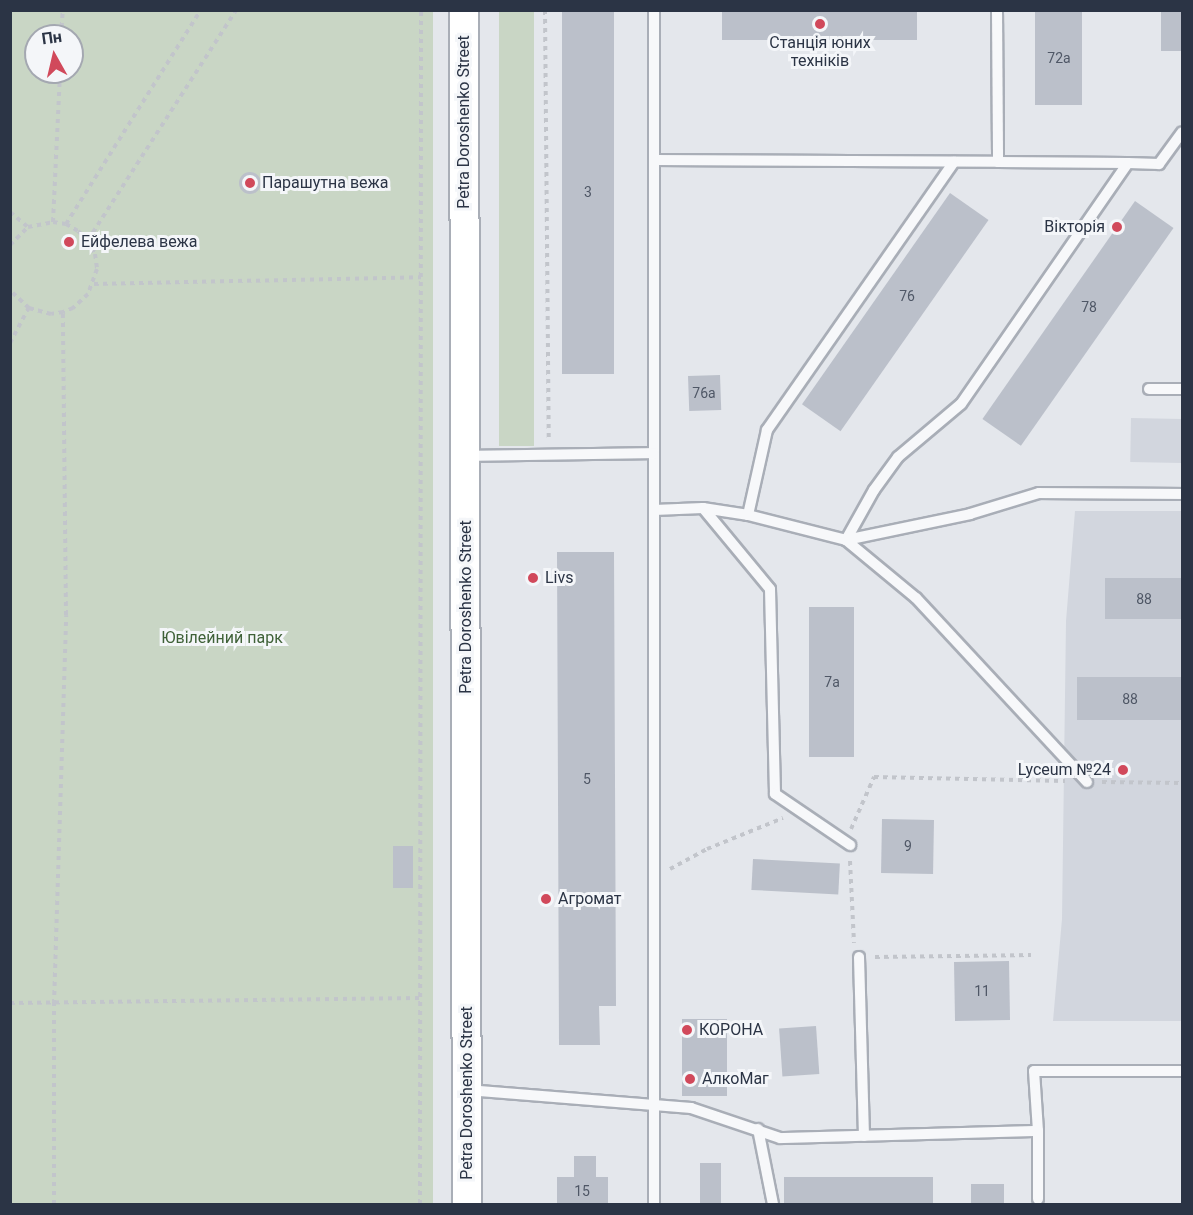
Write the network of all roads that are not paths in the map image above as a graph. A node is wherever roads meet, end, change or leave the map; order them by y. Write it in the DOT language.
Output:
graph roads {
  1 [pos="464,10"];
  2 [pos="654,10"];
  3 [pos="997,10"];
  4 [pos="1182,132"];
  5 [pos="654,160"];
  6 [pos="954,162"];
  7 [pos="998,162"];
  8 [pos="1128,163"];
  9 [pos="1149,389"];
  10 [pos="1182,389"];
  11 [pos="654,453"];
  12 [pos="466,456"];
  13 [pos="1182,494"];
  14 [pos="703,508"];
  15 [pos="654,510"];
  16 [pos="748,515"];
  17 [pos="846,540"];
  18 [pos="1087,782"];
  19 [pos="850,845"];
  20 [pos="859,957"];
  21 [pos="1182,1071"];
  22 [pos="467,1090"];
  23 [pos="654,1105"];
  24 [pos="758,1129"];
  25 [pos="1038,1131"];
  26 [pos="864,1136"];
  27 [pos="1038,1199"];
  28 [pos="467,1204"];
  29 [pos="654,1204"];
  30 [pos="773,1204"];
  1 -- 12 [label="main road, Petra Doroshenko Street"];
  2 -- 5 [label="lane"];
  3 -- 7 [label="lane"];
  4 -- 8 [label="lane"];
  5 -- 6 [label="lane"];
  5 -- 11 [label="lane"];
  6 -- 7 [label="lane"];
  6 -- 16 [label="lane"];
  7 -- 8 [label="lane"];
  8 -- 17 [label="lane"];
  9 -- 10 [label="lane"];
  11 -- 12 [label="lane"];
  11 -- 15 [label="lane"];
  12 -- 22 [label="main road, Petra Doroshenko Street"];
  13 -- 17 [label="lane"];
  14 -- 15 [label="lane"];
  14 -- 16 [label="lane"];
  14 -- 19 [label="lane"];
  15 -- 23 [label="lane"];
  16 -- 17 [label="lane"];
  17 -- 18 [label="lane"];
  20 -- 26 [label="lane"];
  21 -- 25 [label="lane"];
  22 -- 23 [label="lane"];
  22 -- 28 [label="main road, Petra Doroshenko Street"];
  23 -- 24 [label="lane"];
  23 -- 29 [label="lane"];
  24 -- 26 [label="lane"];
  24 -- 30 [label="lane"];
  25 -- 26 [label="lane"];
  25 -- 27 [label="lane"];
}
